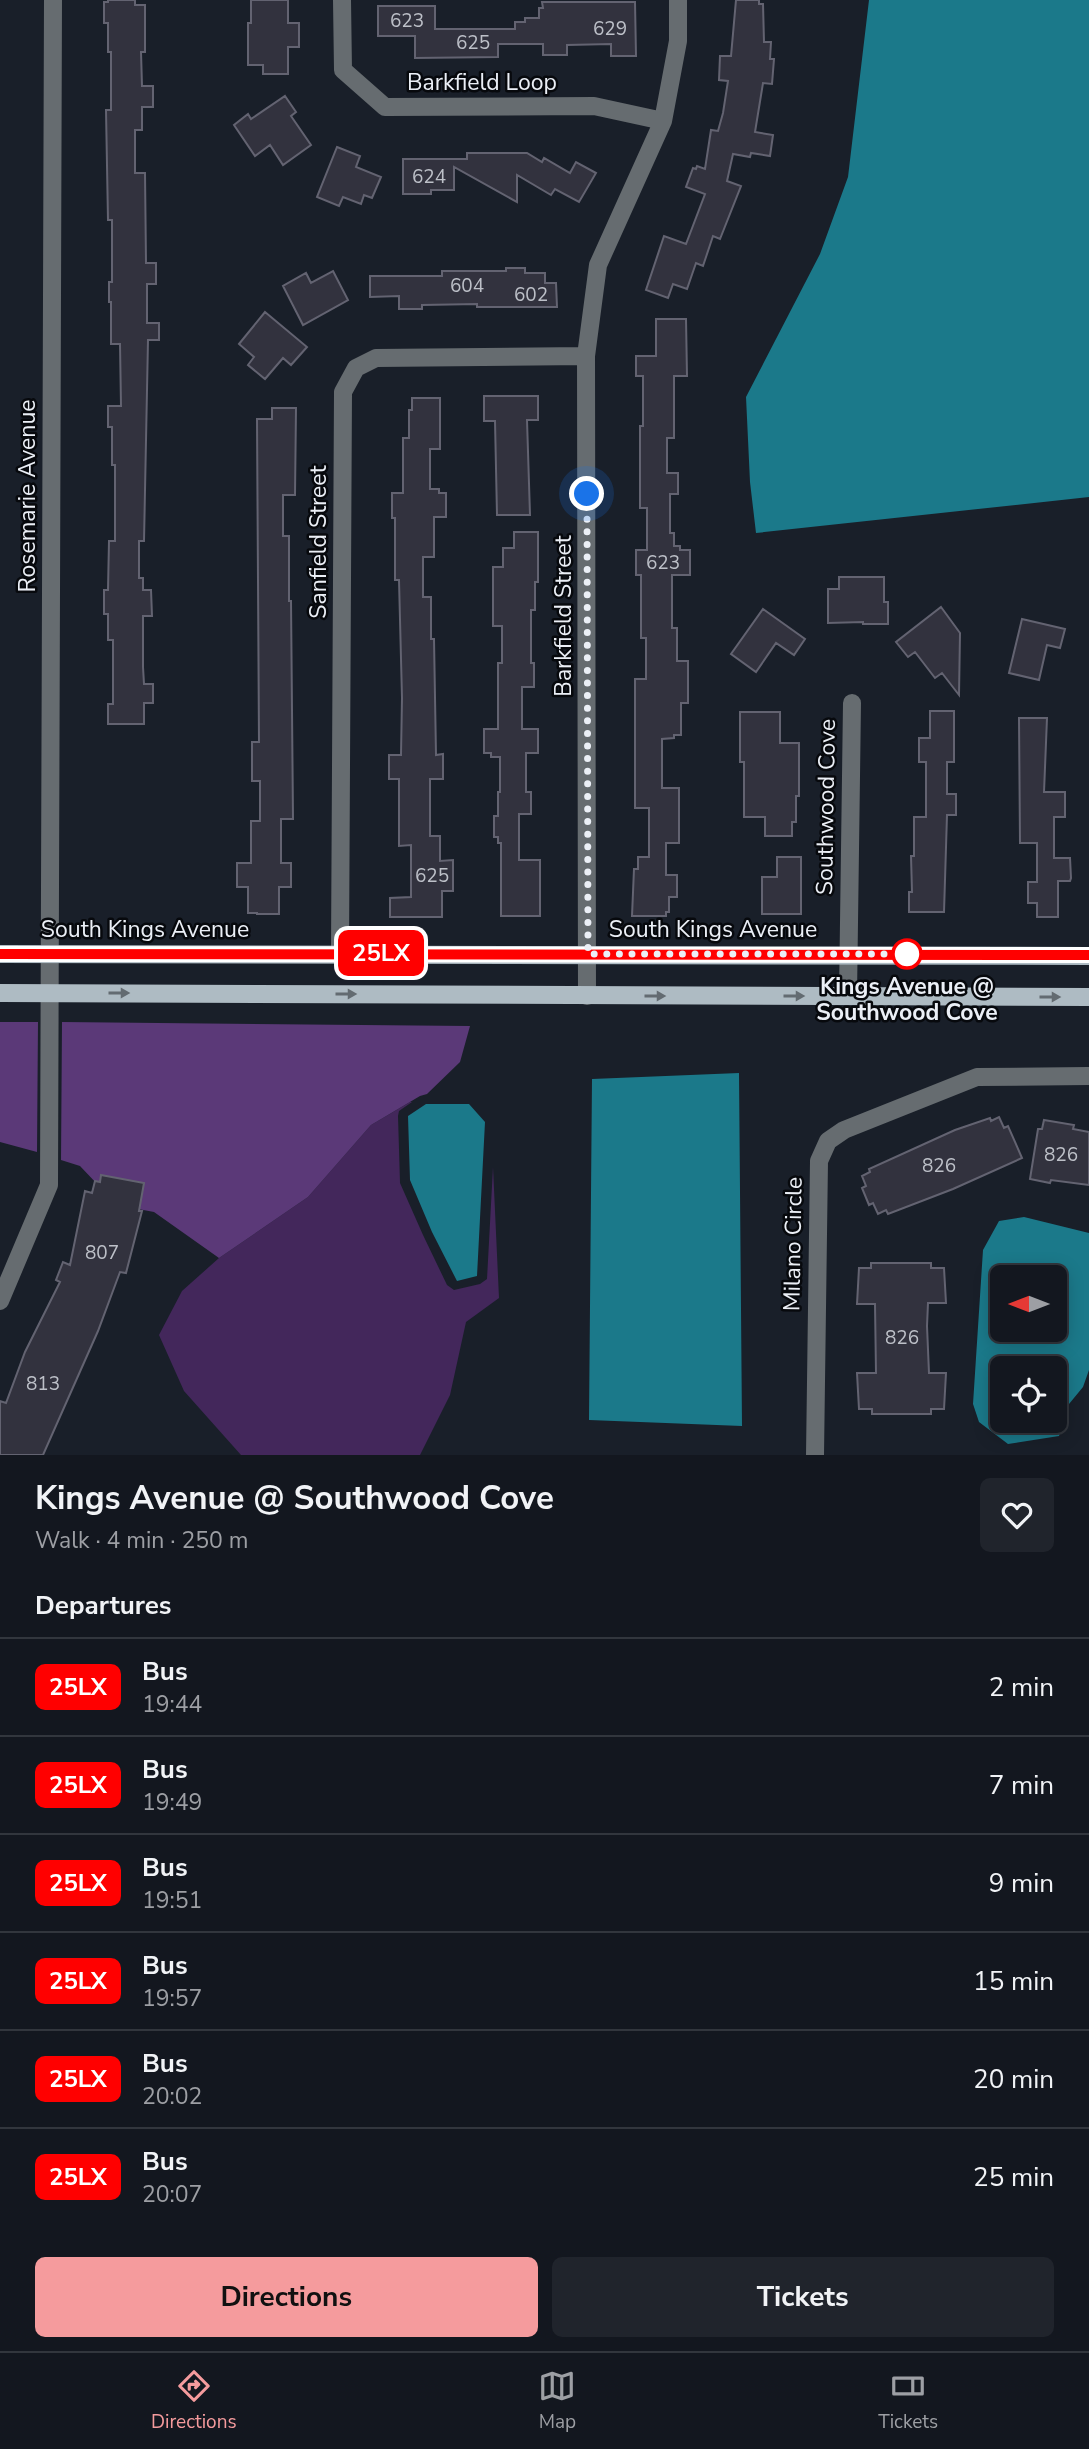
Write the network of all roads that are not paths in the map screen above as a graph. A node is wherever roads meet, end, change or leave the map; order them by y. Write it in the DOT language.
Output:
graph roads {
  1 [pos="53,0"];
  2 [pos="342,0"];
  3 [pos="678,0"];
  4 [pos="663,121"];
  5 [pos="586,356"];
  6 [pos="852,703"];
  7 [pos="340,953"];
  8 [pos="0,954"];
  9 [pos="51,954"];
  10 [pos="588,954"];
  11 [pos="848,954"];
  12 [pos="1089,956"];
  13 [pos="0,993"];
  14 [pos="51,993"];
  15 [pos="587,996"];
  16 [pos="848,996"];
  17 [pos="1089,997"];
  18 [pos="1089,1076"];
  19 [pos="0,1301"];
  20 [pos="815,1455"];
  1 -- 9 [label="street, Rosemarie Avenue"];
  2 -- 4 [label="street, Barkfield Loop"];
  3 -- 4 [label="street, Barkfield Street"];
  4 -- 5 [label="street, Barkfield Street"];
  5 -- 7 [label="street, Sanfield Street"];
  5 -- 10 [label="street, Barkfield Street"];
  6 -- 11 [label="street, Southwood Cove"];
  7 -- 9 [label="main road, South Kings Avenue"];
  7 -- 10 [label="main road, South Kings Avenue"];
  8 -- 9 [label="main road, South Kings Avenue"];
  9 -- 14 [label="street, Rosemarie Avenue"];
  10 -- 11 [label="main road, South Kings Avenue"];
  10 -- 15 [label="street, Barkfield Street"];
  11 -- 12 [label="main road, South Kings Avenue"];
  11 -- 16 [label="street, Southwood Cove"];
  13 -- 14 [label="main road"];
  14 -- 15 [label="main road, one-way"];
  14 -- 19 [label="street, Rosemarie Avenue"];
  15 -- 16 [label="main road, one-way"];
  16 -- 17 [label="main road, one-way"];
  18 -- 20 [label="street, Milano Circle"];
}
